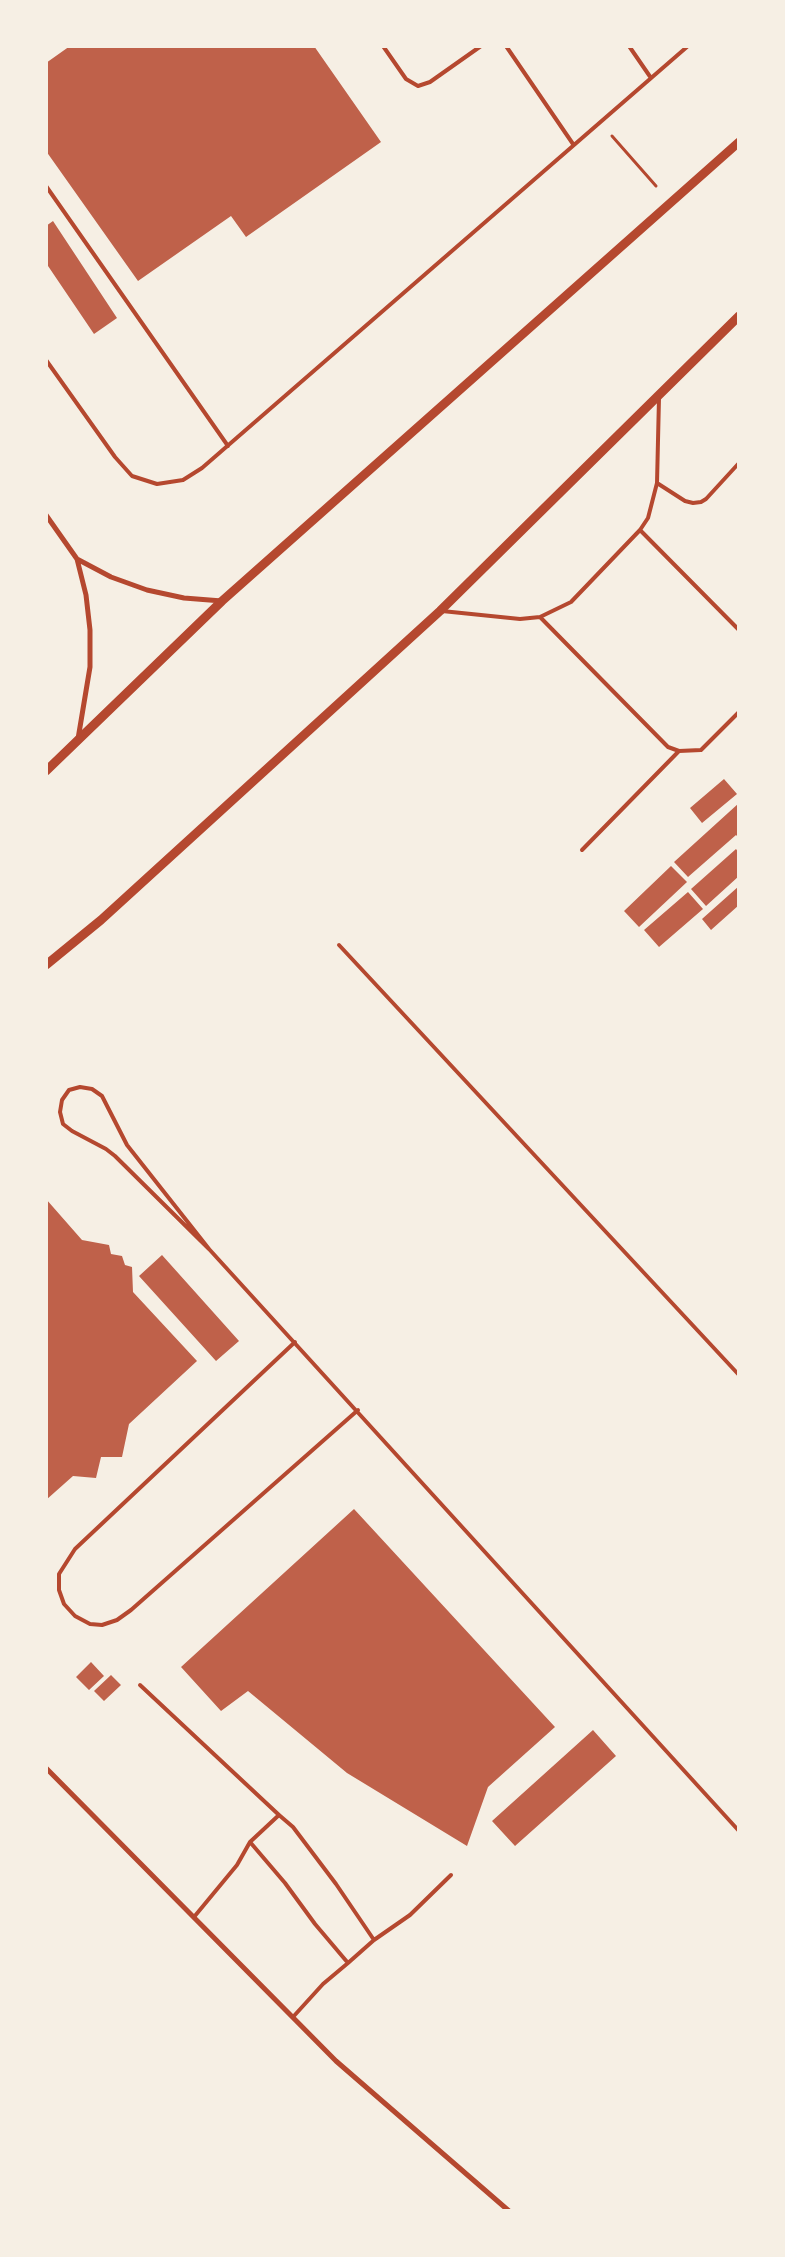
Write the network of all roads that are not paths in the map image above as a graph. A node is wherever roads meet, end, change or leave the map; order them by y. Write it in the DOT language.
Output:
graph roads {
  1 [pos="382,46"];
  2 [pos="481,46"];
  3 [pos="506,46"];
  4 [pos="629,46"];
  5 [pos="688,46"];
  6 [pos="651,78"];
  7 [pos="739,142"];
  8 [pos="573,144"];
  9 [pos="46,186"];
  10 [pos="739,316"];
  11 [pos="46,360"];
  12 [pos="659,395"];
  13 [pos="228,446"];
  14 [pos="739,463"];
  15 [pos="657,482"];
  16 [pos="46,515"];
  17 [pos="640,530"];
  18 [pos="77,559"];
  19 [pos="222,601"];
  20 [pos="440,611"];
  21 [pos="540,617"];
  22 [pos="739,630"];
  23 [pos="739,712"];
  24 [pos="78,738"];
  25 [pos="679,751"];
  26 [pos="46,771"];
  27 [pos="582,850"];
  28 [pos="339,945"];
  29 [pos="46,965"];
  30 [pos="210,1249"];
  31 [pos="295,1342"];
  32 [pos="739,1375"];
  33 [pos="358,1410"];
  34 [pos="140,1685"];
  35 [pos="46,1768"];
  36 [pos="279,1816"];
  37 [pos="739,1831"];
  38 [pos="250,1842"];
  39 [pos="451,1875"];
  40 [pos="194,1917"];
  41 [pos="374,1940"];
  42 [pos="348,1963"];
  43 [pos="293,2017"];
  44 [pos="509,2211"];
  1 -- 2 [label="lane"];
  3 -- 8 [label="lane"];
  4 -- 6 [label="lane"];
  5 -- 6 [label="lane"];
  6 -- 8 [label="lane"];
  7 -- 19 [label="street"];
  8 -- 13 [label="lane"];
  9 -- 13 [label="lane"];
  10 -- 12 [label="street"];
  11 -- 13 [label="lane"];
  12 -- 15 [label="lane"];
  12 -- 20 [label="street"];
  14 -- 15 [label="lane"];
  15 -- 17 [label="lane"];
  16 -- 18 [label="street"];
  17 -- 21 [label="lane"];
  17 -- 22 [label="lane"];
  18 -- 19 [label="street"];
  18 -- 24 [label="street"];
  19 -- 24 [label="street"];
  20 -- 21 [label="lane"];
  20 -- 29 [label="street"];
  21 -- 25 [label="lane"];
  23 -- 25 [label="lane"];
  24 -- 26 [label="street"];
  25 -- 27 [label="lane"];
  28 -- 32 [label="lane"];
  30 -- 30 [label="lane"];
  30 -- 31 [label="lane"];
  31 -- 33 [label="lane"];
  31 -- 33 [label="lane"];
  33 -- 37 [label="lane"];
  34 -- 36 [label="lane"];
  35 -- 40 [label="street"];
  36 -- 38 [label="lane"];
  36 -- 41 [label="lane"];
  38 -- 40 [label="lane"];
  38 -- 42 [label="lane"];
  39 -- 41 [label="lane"];
  40 -- 43 [label="street"];
  41 -- 42 [label="lane"];
  42 -- 43 [label="lane"];
  43 -- 44 [label="street"];
}
